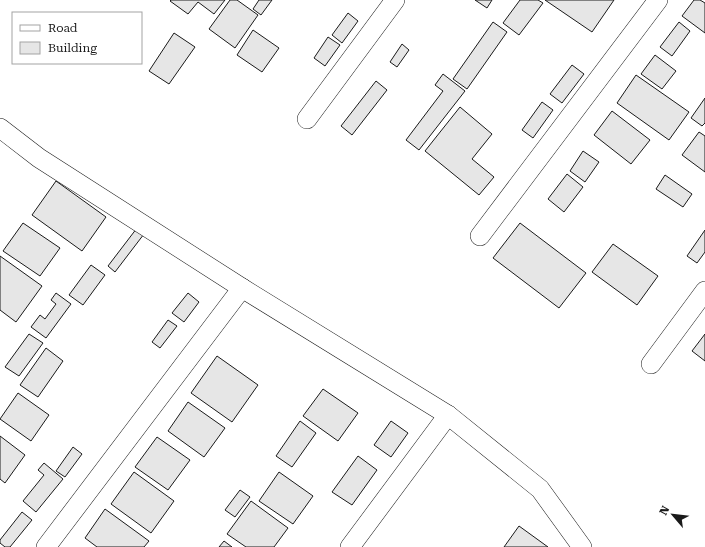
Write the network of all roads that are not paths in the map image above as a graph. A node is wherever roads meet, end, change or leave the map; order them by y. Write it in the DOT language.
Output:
graph roads {
  1 [pos="395,0"];
  2 [pos="658,0"];
  3 [pos="307,119"];
  4 [pos="0,128"];
  5 [pos="480,236"];
  6 [pos="242,288"];
  7 [pos="705,291"];
  8 [pos="651,364"];
  9 [pos="448,415"];
  10 [pos="46,547"];
  11 [pos="350,547"];
  12 [pos="582,547"];
  1 -- 3 [label="street"];
  2 -- 5 [label="street"];
  4 -- 6 [label="street"];
  6 -- 9 [label="street"];
  6 -- 10 [label="street"];
  7 -- 8 [label="street"];
  9 -- 11 [label="street"];
  9 -- 12 [label="street"];
}
